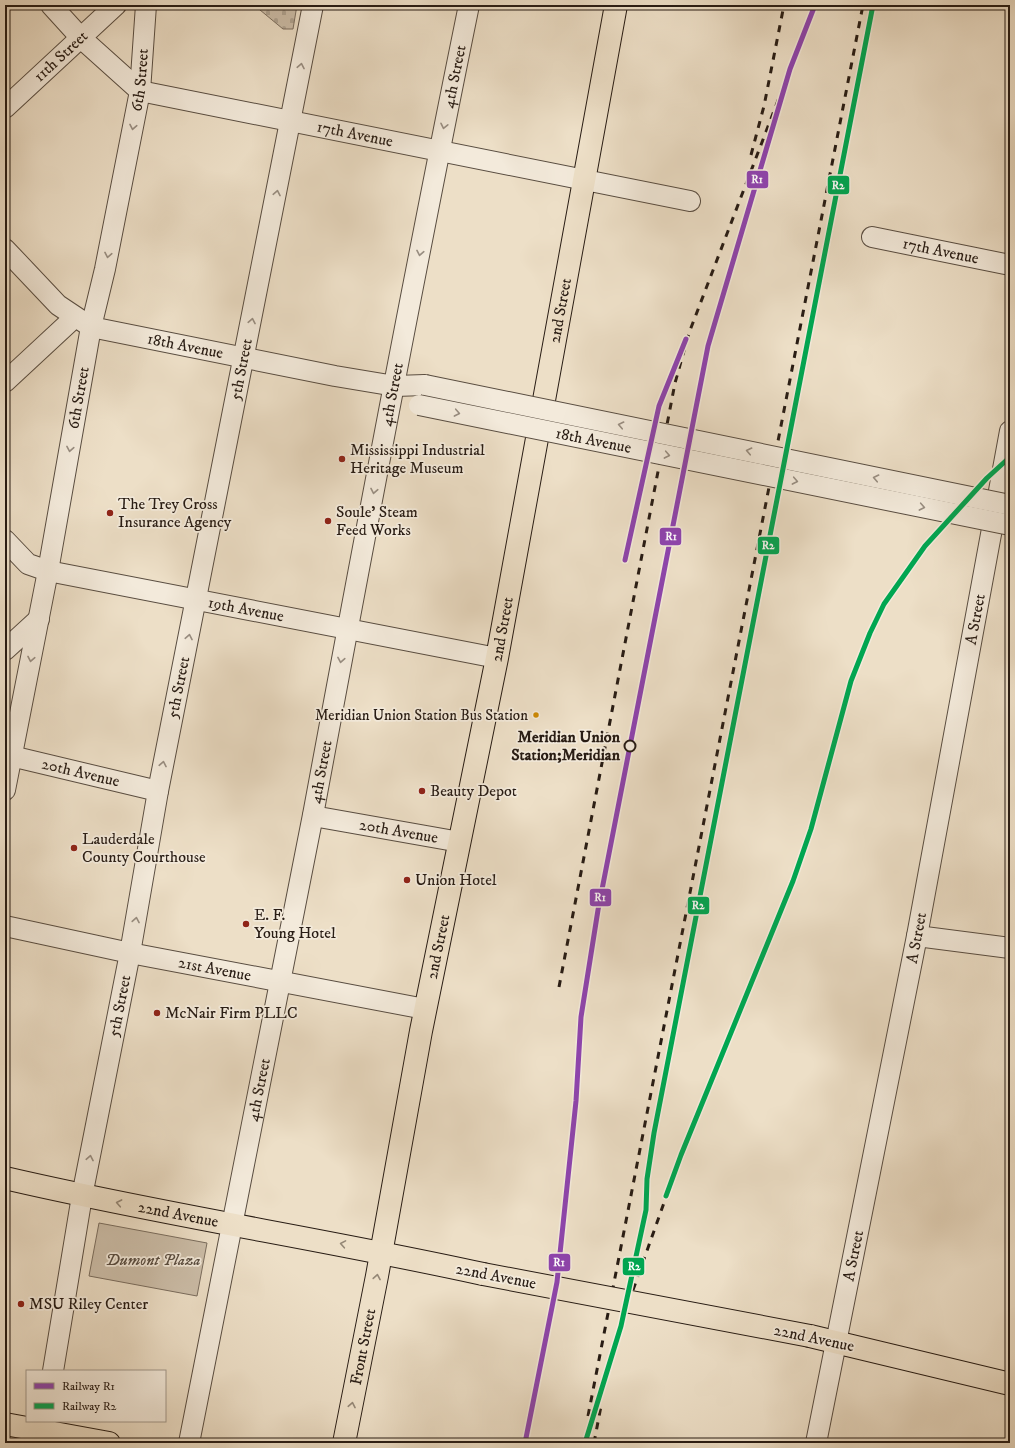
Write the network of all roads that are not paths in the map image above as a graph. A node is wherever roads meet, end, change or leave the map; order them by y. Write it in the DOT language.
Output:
graph roads {
  1 [pos="51,5"];
  2 [pos="116,5"];
  3 [pos="146,5"];
  4 [pos="313,5"];
  5 [pos="469,5"];
  6 [pos="616,5"];
  7 [pos="81,38"];
  8 [pos="140,91"];
  9 [pos="5,108"];
  10 [pos="291,121"];
  11 [pos="439,151"];
  12 [pos="583,180"];
  13 [pos="690,201"];
  14 [pos="872,237"];
  15 [pos="5,249"];
  16 [pos="1010,265"];
  17 [pos="83,322"];
  18 [pos="244,359"];
  19 [pos="5,382"];
  20 [pos="395,386"];
  21 [pos="1010,431"];
  22 [pos="1010,505"];
  23 [pos="1010,525"];
  24 [pos="5,540"];
  25 [pos="48,571"];
  26 [pos="196,601"];
  27 [pos="38,619"];
  28 [pos="347,629"];
  29 [pos="5,650"];
  30 [pos="497,658"];
  31 [pos="8,753"];
  32 [pos="5,790"];
  33 [pos="158,791"];
  34 [pos="313,816"];
  35 [pos="460,842"];
  36 [pos="5,926"];
  37 [pos="917,936"];
  38 [pos="1010,948"];
  39 [pos="130,953"];
  40 [pos="280,982"];
  41 [pos="425,1009"];
  42 [pos="5,1178"];
  43 [pos="82,1196"];
  44 [pos="230,1224"];
  45 [pos="381,1252"];
  46 [pos="837,1343"];
  47 [pos="53,1370"];
  48 [pos="1010,1384"];
  49 [pos="5,1424"];
  50 [pos="43,1431"];
  51 [pos="109,1443"];
  52 [pos="189,1443"];
  53 [pos="344,1443"];
  54 [pos="816,1443"];
  1 -- 7 [label="street"];
  2 -- 7 [label="street, 11th Street"];
  3 -- 8 [label="street, 6th Street"];
  10 -- 4 [label="street, 5th Street, one-way"];
  5 -- 11 [label="street, 4th Street, one-way"];
  6 -- 12 [label="main road, 2nd Street"];
  7 -- 8 [label="street"];
  7 -- 9 [label="street, 11th Street"];
  8 -- 10 [label="street, 17th Avenue"];
  8 -- 17 [label="street, 6th Street, one-way"];
  10 -- 11 [label="street, 17th Avenue"];
  18 -- 10 [label="street, 5th Street, one-way"];
  11 -- 12 [label="street, 17th Avenue"];
  11 -- 20 [label="street, 4th Street, one-way"];
  12 -- 13 [label="street, 17th Avenue"];
  12 -- 30 [label="main road, 2nd Street"];
  14 -- 16 [label="street, 17th Avenue"];
  15 -- 17 [label="street, 18th Avenue"];
  17 -- 18 [label="street, 18th Avenue"];
  17 -- 19 [label="street"];
  17 -- 25 [label="street, 6th Street, one-way"];
  18 -- 20 [label="street, 18th Avenue"];
  18 -- 26 [label="street, 5th Street"];
  22 -- 20 [label="street, 18th Avenue, one-way, bridge"];
  20 -- 23 [label="street, 18th Avenue, one-way, bridge"];
  20 -- 28 [label="street, 4th Street, one-way"];
  21 -- 37 [label="street, A Street"];
  24 -- 25 [label="street, 19th Avenue"];
  25 -- 26 [label="street, 19th Avenue"];
  25 -- 27 [label="street, 6th Street"];
  26 -- 28 [label="street, 19th Avenue"];
  33 -- 26 [label="street, 5th Street, one-way"];
  27 -- 29 [label="street"];
  27 -- 31 [label="street, 6th Street, one-way"];
  28 -- 30 [label="street, 19th Avenue"];
  28 -- 34 [label="street, 4th Street, one-way"];
  30 -- 35 [label="main road, 2nd Street"];
  31 -- 32 [label="street, 6th Street"];
  31 -- 33 [label="street, 20th Avenue"];
  39 -- 33 [label="street, 5th Street, one-way"];
  34 -- 35 [label="street, 20th Avenue"];
  34 -- 40 [label="street, 4th Street"];
  35 -- 41 [label="main road, 2nd Street"];
  36 -- 39 [label="street, 21st Avenue"];
  37 -- 38 [label="street"];
  37 -- 46 [label="street, A Street"];
  39 -- 40 [label="street, 21st Avenue"];
  43 -- 39 [label="street, 5th Street, one-way"];
  40 -- 41 [label="street, 21st Avenue"];
  40 -- 44 [label="street, 4th Street"];
  41 -- 45 [label="main road, 2nd Street"];
  42 -- 43 [label="main road, 22nd Avenue"];
  44 -- 43 [label="main road, 22nd Avenue, one-way"];
  43 -- 47 [label="street, 5th Street"];
  45 -- 44 [label="main road, 22nd Avenue, one-way"];
  44 -- 52 [label="street, 4th Street"];
  45 -- 46 [label="main road, 22nd Avenue, bridge"];
  53 -- 45 [label="main road, Front Street, one-way"];
  46 -- 48 [label="main road, 22nd Avenue"];
  46 -- 54 [label="street, A Street"];
  49 -- 50 [label="main road"];
  50 -- 51 [label="main road"];
}
